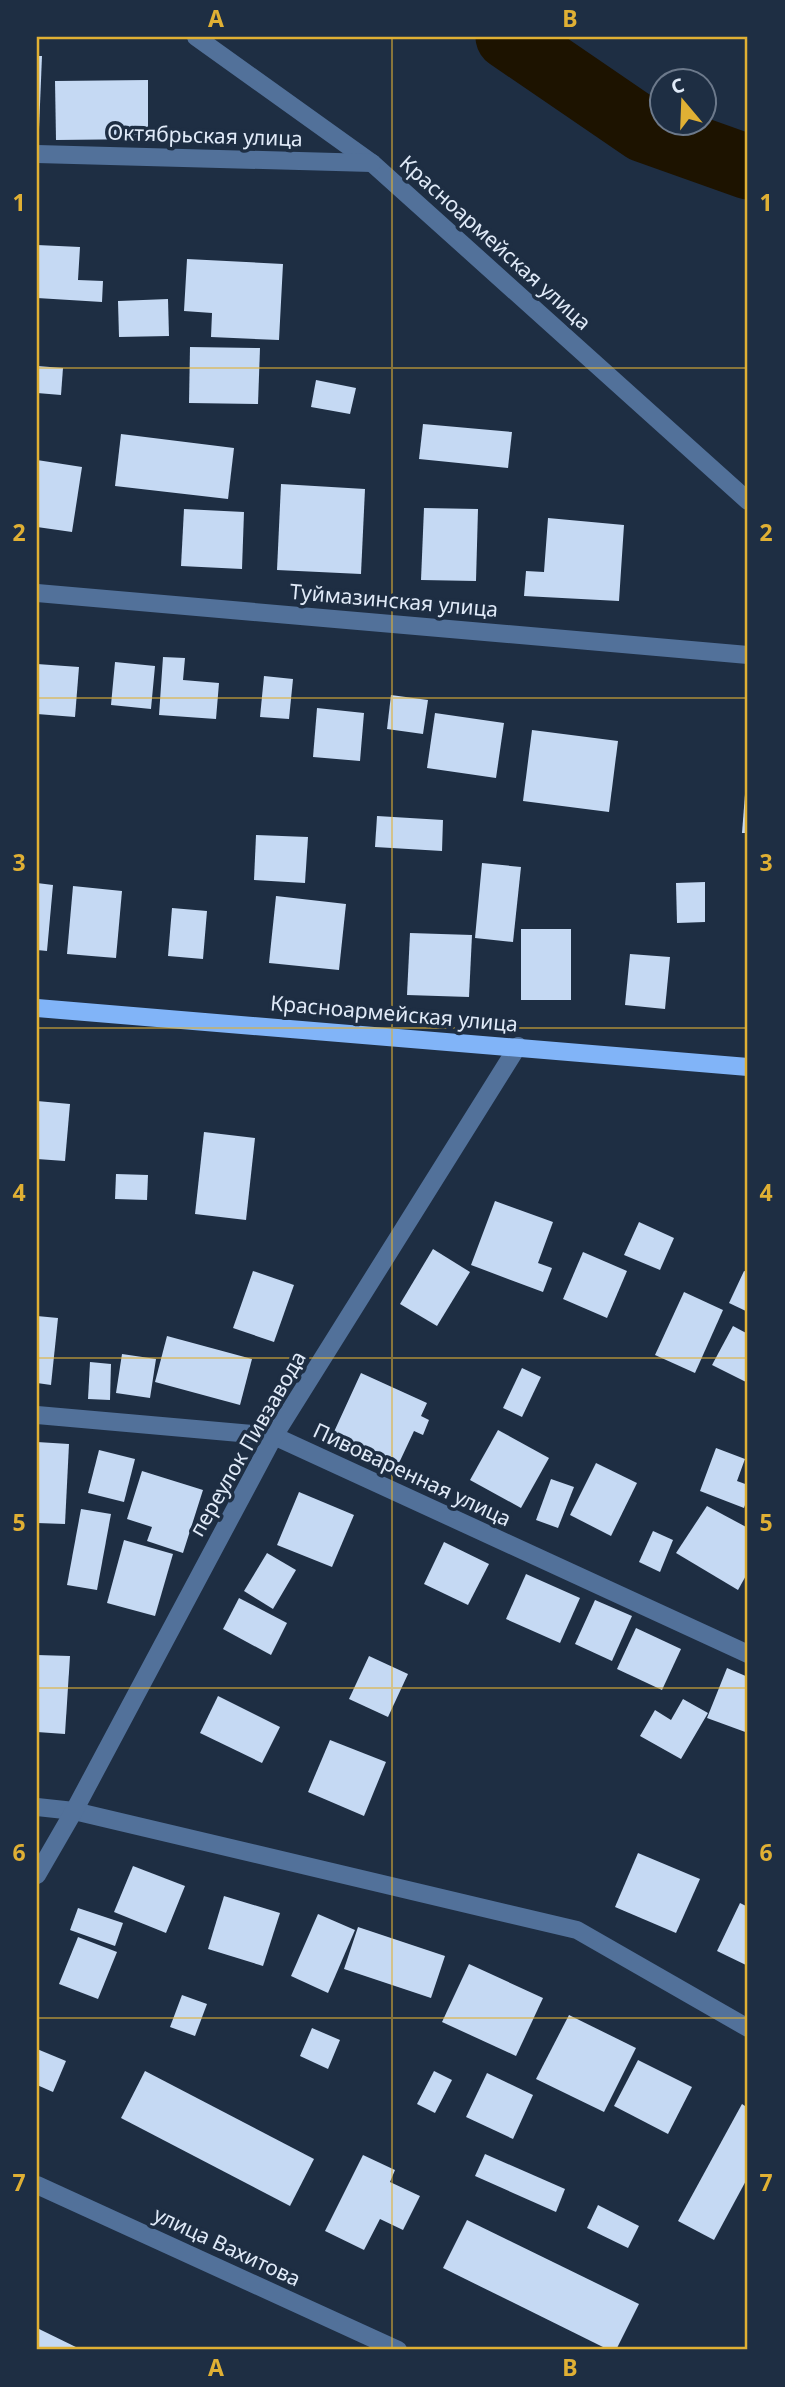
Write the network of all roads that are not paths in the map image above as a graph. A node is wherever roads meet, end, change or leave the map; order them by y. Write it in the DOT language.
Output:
graph roads {
  1 [pos="197,38"];
  2 [pos="37,154"];
  3 [pos="372,163"];
  4 [pos="748,501"];
  5 [pos="37,593"];
  6 [pos="748,655"];
  7 [pos="37,1008"];
  8 [pos="518,1046"];
  9 [pos="748,1067"];
  10 [pos="37,1415"];
  11 [pos="274,1436"];
  12 [pos="748,1654"];
  13 [pos="37,1807"];
  14 [pos="74,1811"];
  15 [pos="37,1875"];
  16 [pos="748,2028"];
  17 [pos="37,2185"];
  18 [pos="398,2350"];
  1 -- 3 [label="street, Красноармейская улица"];
  2 -- 3 [label="street, Октябрьская улица"];
  3 -- 4 [label="street, Красноармейская улица"];
  5 -- 6 [label="street, Туймазинская улица"];
  7 -- 8 [label="main road, Красноармейская улица"];
  8 -- 9 [label="main road, Красноармейская улица"];
  8 -- 11 [label="street, переулок Пивзавода"];
  10 -- 11 [label="street, Пивоваренная улица"];
  11 -- 12 [label="street, Пивоваренная улица"];
  11 -- 14 [label="street, переулок Пивзавода"];
  13 -- 14 [label="street"];
  14 -- 15 [label="street, переулок Пивзавода"];
  14 -- 16 [label="street"];
  17 -- 18 [label="street, улица Вахитова"];
}
